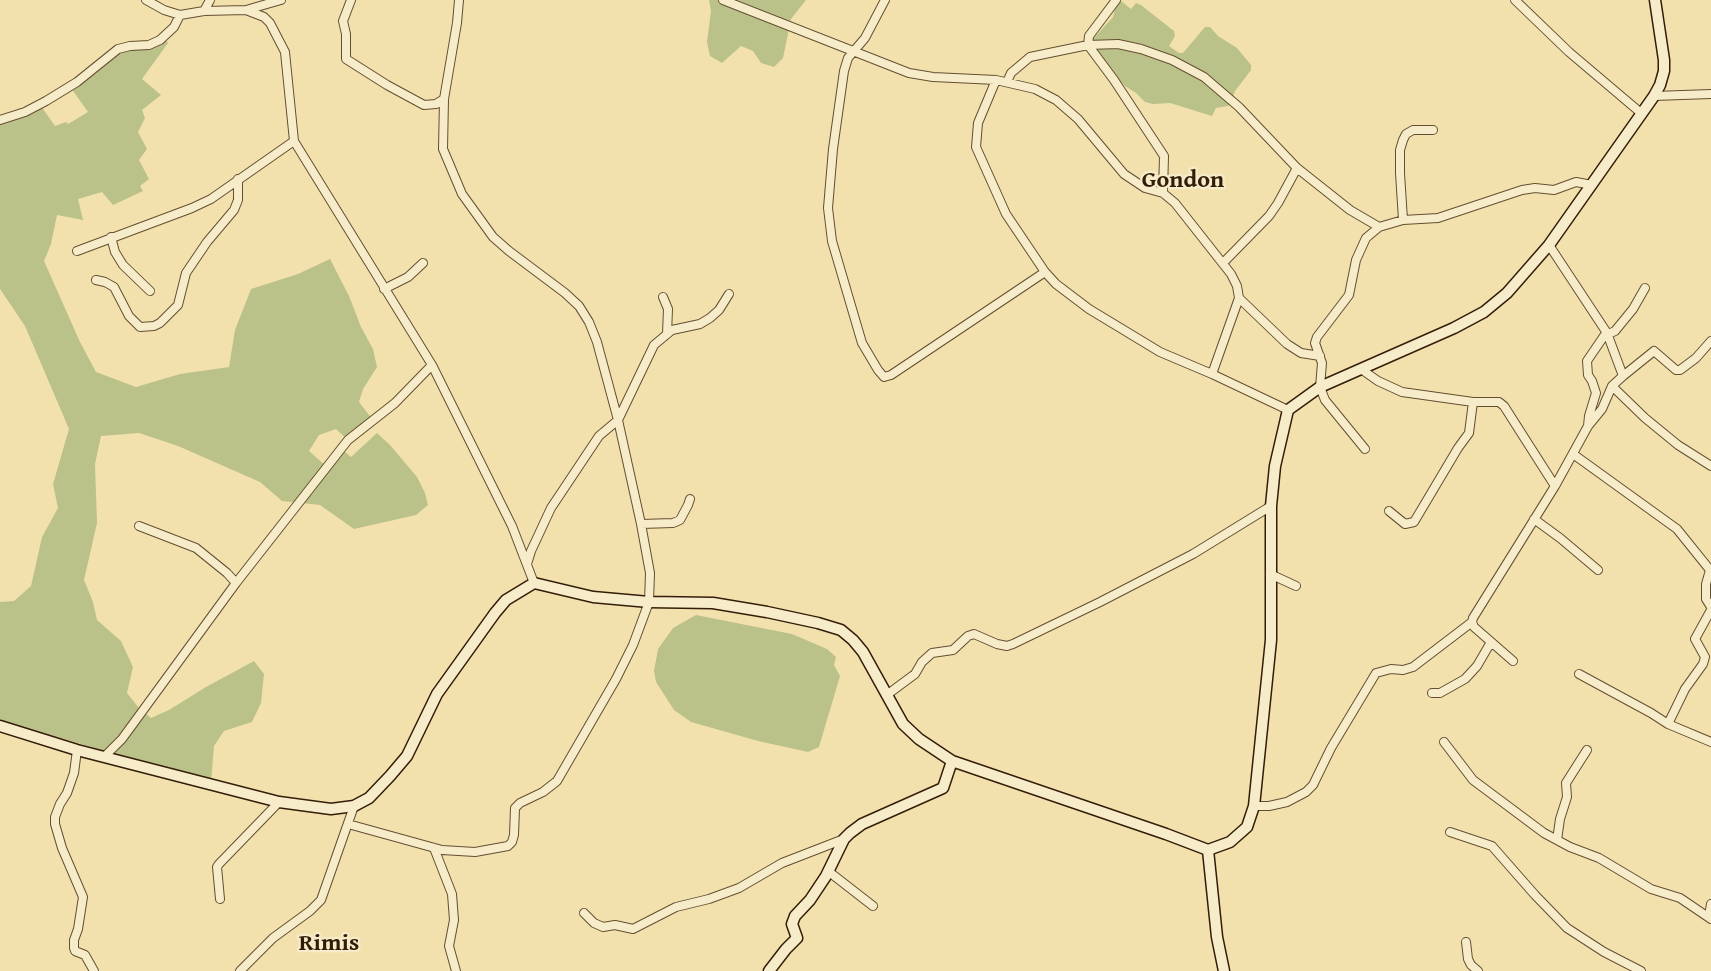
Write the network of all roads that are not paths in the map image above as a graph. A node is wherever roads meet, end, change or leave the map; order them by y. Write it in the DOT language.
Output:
graph roads {
  1 [pos="146,0"];
  2 [pos="210,0"];
  3 [pos="280,0"];
  4 [pos="351,0"];
  5 [pos="459,0"];
  6 [pos="723,0"];
  7 [pos="885,0"];
  8 [pos="1116,0"];
  9 [pos="1515,0"];
  10 [pos="1655,0"];
  11 [pos="246,10"];
  12 [pos="204,11"];
  13 [pos="180,15"];
  14 [pos="1088,45"];
  15 [pos="852,52"];
  16 [pos="996,80"];
  17 [pos="1007,82"];
  18 [pos="1711,94"];
  19 [pos="1654,96"];
  20 [pos="444,99"];
  21 [pos="1641,113"];
  22 [pos="0,120"];
  23 [pos="1433,130"];
  24 [pos="294,141"];
  25 [pos="1297,168"];
  26 [pos="238,179"];
  27 [pos="1592,184"];
  28 [pos="1163,193"];
  29 [pos="1403,220"];
  30 [pos="1379,227"];
  31 [pos="111,237"];
  32 [pos="1549,245"];
  33 [pos="77,250"];
  34 [pos="423,263"];
  35 [pos="1223,263"];
  36 [pos="1045,272"];
  37 [pos="96,280"];
  38 [pos="1645,288"];
  39 [pos="384,289"];
  40 [pos="150,291"];
  41 [pos="729,294"];
  42 [pos="663,297"];
  43 [pos="1239,298"];
  44 [pos="1607,333"];
  45 [pos="667,334"];
  46 [pos="1711,341"];
  47 [pos="1320,356"];
  48 [pos="432,365"];
  49 [pos="1360,369"];
  50 [pos="1212,374"];
  51 [pos="1623,376"];
  52 [pos="1612,386"];
  53 [pos="1320,387"];
  54 [pos="1473,402"];
  55 [pos="1288,410"];
  56 [pos="618,420"];
  57 [pos="1588,426"];
  58 [pos="1365,448"];
  59 [pos="1573,454"];
  60 [pos="1711,466"];
  61 [pos="1555,486"];
  62 [pos="690,499"];
  63 [pos="1271,506"];
  64 [pos="1389,511"];
  65 [pos="1534,519"];
  66 [pos="641,524"];
  67 [pos="139,526"];
  68 [pos="527,564"];
  69 [pos="1598,570"];
  70 [pos="1270,574"];
  71 [pos="236,583"];
  72 [pos="534,583"];
  73 [pos="1296,586"];
  74 [pos="649,602"];
  75 [pos="1711,608"];
  76 [pos="1472,622"];
  77 [pos="1491,642"];
  78 [pos="1513,661"];
  79 [pos="1579,674"];
  80 [pos="1431,693"];
  81 [pos="888,694"];
  82 [pos="1668,724"];
  83 [pos="0,726"];
  84 [pos="1444,742"];
  85 [pos="1711,742"];
  86 [pos="77,750"];
  87 [pos="1587,750"];
  88 [pos="104,757"];
  89 [pos="952,761"];
  90 [pos="279,802"];
  91 [pos="354,806"];
  92 [pos="1254,806"];
  93 [pos="348,824"];
  94 [pos="1450,832"];
  95 [pos="844,839"];
  96 [pos="1557,840"];
  97 [pos="434,848"];
  98 [pos="1208,850"];
  99 [pos="828,871"];
  100 [pos="220,899"];
  101 [pos="1711,904"];
  102 [pos="873,906"];
  103 [pos="584,913"];
  104 [pos="1710,918"];
  105 [pos="1466,942"];
  106 [pos="94,971"];
  107 [pos="240,971"];
  108 [pos="456,971"];
  109 [pos="769,971"];
  110 [pos="1224,971"];
  111 [pos="1478,971"];
  112 [pos="1641,971"];
  1 -- 13 [label="street"];
  2 -- 12 [label="street"];
  3 -- 11 [label="street"];
  4 -- 20 [label="street"];
  5 -- 20 [label="street"];
  6 -- 15 [label="street"];
  7 -- 15 [label="street"];
  8 -- 14 [label="street"];
  9 -- 21 [label="street"];
  10 -- 19 [label="street"];
  11 -- 12 [label="street"];
  11 -- 24 [label="street"];
  12 -- 13 [label="street"];
  13 -- 22 [label="street"];
  14 -- 17 [label="street"];
  14 -- 25 [label="street"];
  14 -- 28 [label="street"];
  15 -- 16 [label="street"];
  15 -- 36 [label="street"];
  16 -- 17 [label="street"];
  16 -- 36 [label="street"];
  17 -- 28 [label="street"];
  18 -- 19 [label="street"];
  19 -- 21 [label="street"];
  20 -- 56 [label="street"];
  21 -- 27 [label="street"];
  23 -- 29 [label="street"];
  24 -- 26 [label="street"];
  24 -- 39 [label="street"];
  25 -- 30 [label="street"];
  25 -- 35 [label="street"];
  26 -- 31 [label="street"];
  26 -- 37 [label="street"];
  27 -- 29 [label="street"];
  27 -- 32 [label="street"];
  28 -- 35 [label="street"];
  29 -- 30 [label="street"];
  30 -- 47 [label="street"];
  31 -- 33 [label="street"];
  31 -- 40 [label="street"];
  32 -- 44 [label="street"];
  32 -- 49 [label="street"];
  34 -- 39 [label="street"];
  35 -- 43 [label="street"];
  36 -- 50 [label="street"];
  38 -- 44 [label="street"];
  39 -- 48 [label="street"];
  41 -- 45 [label="street"];
  42 -- 45 [label="street"];
  43 -- 47 [label="street"];
  43 -- 50 [label="street"];
  44 -- 51 [label="street"];
  44 -- 57 [label="street"];
  45 -- 56 [label="street"];
  46 -- 51 [label="street"];
  47 -- 53 [label="street"];
  48 -- 68 [label="street"];
  48 -- 71 [label="street"];
  49 -- 53 [label="street"];
  49 -- 54 [label="street"];
  50 -- 55 [label="street"];
  51 -- 52 [label="street"];
  52 -- 57 [label="street"];
  52 -- 60 [label="street"];
  53 -- 55 [label="street"];
  53 -- 58 [label="street"];
  54 -- 61 [label="street"];
  54 -- 64 [label="street"];
  55 -- 63 [label="street"];
  56 -- 66 [label="street"];
  56 -- 68 [label="street"];
  57 -- 59 [label="street"];
  59 -- 61 [label="street"];
  59 -- 75 [label="street"];
  61 -- 65 [label="street"];
  62 -- 66 [label="street"];
  63 -- 70 [label="street"];
  63 -- 81 [label="street"];
  65 -- 69 [label="street"];
  65 -- 76 [label="street"];
  66 -- 74 [label="street"];
  67 -- 71 [label="street"];
  68 -- 72 [label="street"];
  70 -- 73 [label="street"];
  70 -- 92 [label="street"];
  71 -- 88 [label="street"];
  72 -- 74 [label="street"];
  72 -- 91 [label="street"];
  74 -- 81 [label="street"];
  74 -- 97 [label="street"];
  75 -- 82 [label="street"];
  76 -- 77 [label="street"];
  76 -- 92 [label="street"];
  77 -- 78 [label="street"];
  77 -- 80 [label="street"];
  79 -- 82 [label="street"];
  81 -- 89 [label="street"];
  82 -- 85 [label="street"];
  83 -- 86 [label="street"];
  84 -- 96 [label="street"];
  86 -- 88 [label="street"];
  86 -- 106 [label="street"];
  87 -- 96 [label="street"];
  88 -- 90 [label="street"];
  89 -- 95 [label="street"];
  89 -- 98 [label="street"];
  90 -- 91 [label="street"];
  90 -- 100 [label="street"];
  91 -- 93 [label="street"];
  92 -- 98 [label="street"];
  93 -- 97 [label="street"];
  93 -- 107 [label="street"];
  94 -- 112 [label="street"];
  95 -- 99 [label="street"];
  95 -- 103 [label="street"];
  96 -- 104 [label="street"];
  97 -- 108 [label="street"];
  98 -- 110 [label="street"];
  99 -- 102 [label="street"];
  99 -- 109 [label="street"];
  101 -- 104 [label="street"];
  105 -- 111 [label="street"];
}
